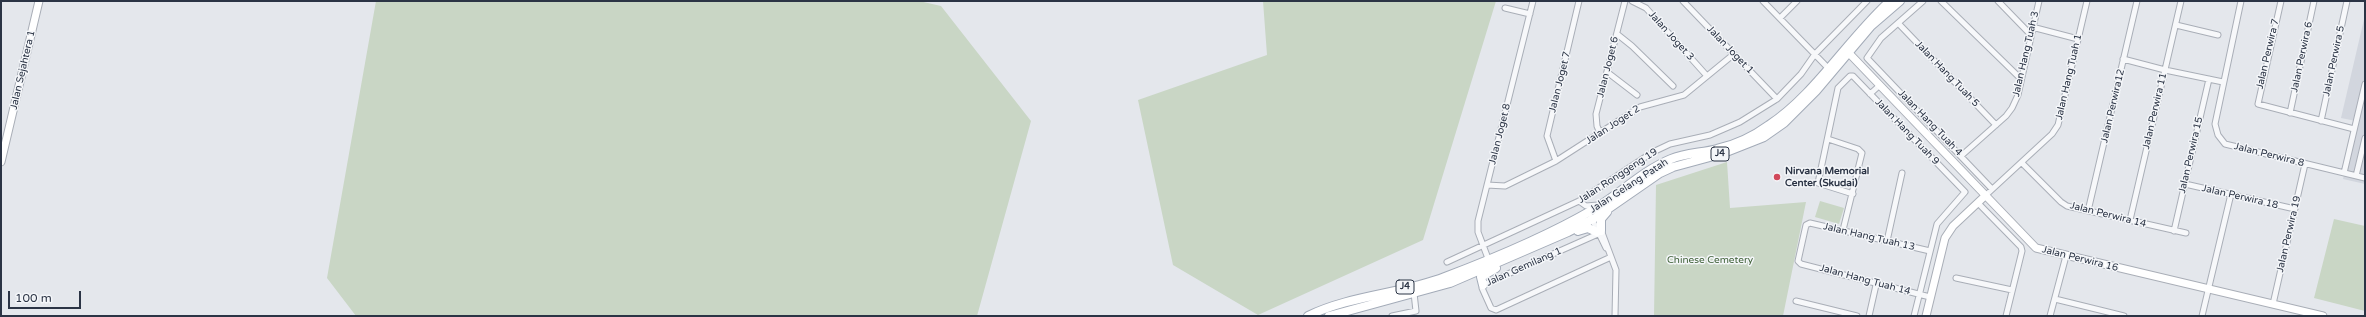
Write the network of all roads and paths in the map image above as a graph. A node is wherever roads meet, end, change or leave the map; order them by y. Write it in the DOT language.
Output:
graph roads {
  1 [pos="39,1"];
  2 [pos="1533,1"];
  3 [pos="1579,1"];
  4 [pos="1625,1"];
  5 [pos="1632,1"];
  6 [pos="1683,1"];
  7 [pos="1764,1"];
  8 [pos="1797,1"];
  9 [pos="1867,1"];
  10 [pos="1890,1"];
  11 [pos="1900,1"];
  12 [pos="1923,1"];
  13 [pos="1941,1"];
  14 [pos="1998,1"];
  15 [pos="2039,1"];
  16 [pos="2087,1"];
  17 [pos="2137,1"];
  18 [pos="2181,1"];
  19 [pos="2241,1"];
  20 [pos="2281,1"];
  21 [pos="2314,1"];
  22 [pos="2347,1"];
  23 [pos="1505,8"];
  24 [pos="1530,14"];
  25 [pos="1780,18"];
  26 [pos="1898,23"];
  27 [pos="2176,25"];
  28 [pos="2032,27"];
  29 [pos="1617,34"];
  30 [pos="2030,34"];
  31 [pos="2218,35"];
  32 [pos="2078,39"];
  33 [pos="1847,51"];
  34 [pos="1734,54"];
  35 [pos="1815,54"];
  36 [pos="2124,58"];
  37 [pos="1830,70"];
  38 [pos="2165,70"];
  39 [pos="1607,72"];
  40 [pos="1707,76"];
  41 [pos="2021,79"];
  42 [pos="2209,79"];
  43 [pos="2223,82"];
  44 [pos="2365,84"];
  45 [pos="1880,85"];
  46 [pos="1673,86"];
  47 [pos="1902,93"];
  48 [pos="1870,94"];
  49 [pos="1637,95"];
  50 [pos="1777,99"];
  51 [pos="1896,101"];
  52 [pos="2290,112"];
  53 [pos="2321,121"];
  54 [pos="1996,125"];
  55 [pos="2354,129"];
  56 [pos="1600,133"];
  57 [pos="2365,138"];
  58 [pos="1828,140"];
  59 [pos="1961,156"];
  60 [pos="1,162"];
  61 [pos="1556,162"];
  62 [pos="2022,163"];
  63 [pos="2305,164"];
  64 [pos="1902,173"];
  65 [pos="2344,173"];
  66 [pos="2356,176"];
  67 [pos="2365,178"];
  68 [pos="2184,184"];
  69 [pos="1487,185"];
  70 [pos="1992,189"];
  71 [pos="1853,194"];
  72 [pos="2231,194"];
  73 [pos="1986,195"];
  74 [pos="1579,201"];
  75 [pos="1612,202"];
  76 [pos="1978,203"];
  77 [pos="2295,209"];
  78 [pos="2088,211"];
  79 [pos="1592,215"];
  80 [pos="2130,220"];
  81 [pos="1843,230"];
  82 [pos="2174,231"];
  83 [pos="1599,232"];
  84 [pos="2186,233"];
  85 [pos="1552,240"];
  86 [pos="1887,241"];
  87 [pos="1483,246"];
  88 [pos="1930,251"];
  89 [pos="1520,254"];
  90 [pos="2066,256"];
  91 [pos="1611,257"];
  92 [pos="1447,262"];
  93 [pos="1489,262"];
  94 [pos="1799,263"];
  95 [pos="1956,278"];
  96 [pos="1483,285"];
  97 [pos="1876,285"];
  98 [pos="2208,289"];
  99 [pos="2012,290"];
  100 [pos="1414,293"];
  101 [pos="1920,295"];
  102 [pos="1930,298"];
  103 [pos="2055,299"];
  104 [pos="1796,301"];
  105 [pos="2273,304"];
  106 [pos="1320,314"];
  107 [pos="1308,316"];
  108 [pos="1329,316"];
  109 [pos="1392,316"];
  110 [pos="1614,316"];
  111 [pos="1857,316"];
  112 [pos="1869,316"];
  113 [pos="1914,316"];
  114 [pos="1926,316"];
  115 [pos="2006,316"];
  116 [pos="2050,316"];
  117 [pos="2124,316"];
  118 [pos="2202,316"];
  119 [pos="2323,316"];
  1 -- 60 [label="street, Jalan Sejahtera 1"];
  2 -- 24 [label="street, Jalan Joget 8"];
  3 -- 61 [label="street, Jalan Joget 7"];
  4 -- 29 [label="street, Jalan Joget 6"];
  5 -- 40 [label="street, Jalan Joget 3"];
  6 -- 34 [label="street, Jalan Joget 1"];
  7 -- 25 [label="street"];
  8 -- 25 [label="street"];
  9 -- 35 [label="street, Jalan Ronggeng 19"];
  10 -- 33 [label="main road, J4"];
  11 -- 33 [label="main road, J4"];
  12 -- 26 [label="street"];
  13 -- 41 [label="street"];
  14 -- 30 [label="street"];
  15 -- 28 [label="street, Jalan Hang Tuah 3"];
  16 -- 32 [label="street, Jalan Hang Tuah 1"];
  17 -- 36 [label="street, Jalan Perwira12"];
  18 -- 27 [label="street, Jalan Perwira 11"];
  19 -- 43 [label="street, Jalan Perwira 8"];
  20 -- 52 [label="street, Jalan Perwira 7"];
  21 -- 52 [label="street, Jalan Perwira 6"];
  22 -- 53 [label="street, Jalan Perwira 5"];
  23 -- 24 [label="street"];
  24 -- 69 [label="street, Jalan Joget 8"];
  25 -- 35 [label="street"];
  26 -- 47 [label="street, Jalan Hang Tuah 4"];
  26 -- 54 [label="street, Jalan Hang Tuah 5"];
  27 -- 31 [label="street"];
  27 -- 38 [label="street, Jalan Perwira 11"];
  28 -- 30 [label="street, Jalan Hang Tuah 3"];
  28 -- 32 [label="street"];
  29 -- 39 [label="street, Jalan Joget 6"];
  29 -- 46 [label="street"];
  30 -- 41 [label="street, Jalan Hang Tuah 3"];
  32 -- 62 [label="street, Jalan Hang Tuah 1"];
  33 -- 37 [label="main road, Jalan Gelang Patah / J4"];
  33 -- 45 [label="street, Jalan Perwira 16"];
  34 -- 40 [label="street, Jalan Joget 2"];
  34 -- 50 [label="street, Jalan Joget 1"];
  35 -- 37 [label="street"];
  35 -- 50 [label="street, Jalan Ronggeng 19"];
  36 -- 38 [label="street"];
  36 -- 78 [label="street, Jalan Perwira12"];
  37 -- 75 [label="main road, Jalan Gelang Patah / J4"];
  38 -- 42 [label="street"];
  38 -- 80 [label="street, Jalan Perwira 11"];
  39 -- 49 [label="street"];
  39 -- 56 [label="street, Jalan Joget 6"];
  40 -- 56 [label="street, Jalan Joget 2"];
  41 -- 54 [label="street, Jalan Hang Tuah 3"];
  42 -- 43 [label="street"];
  42 -- 68 [label="street, Jalan Perwira 15"];
  43 -- 63 [label="street, Jalan Perwira 8"];
  44 -- 55 [label="street"];
  45 -- 48 [label="street"];
  45 -- 51 [label="street, Jalan Perwira 16"];
  47 -- 51 [label="street"];
  47 -- 59 [label="street, Jalan Hang Tuah 4"];
  48 -- 58 [label="street, Jalan Hang Tuah 9"];
  48 -- 88 [label="street, Jalan Hang Tuah 9"];
  50 -- 74 [label="street, Jalan Ronggeng 19"];
  51 -- 73 [label="street, Jalan Perwira 16"];
  52 -- 53 [label="street, Jalan Perwira 7"];
  53 -- 55 [label="street, Jalan Perwira 7"];
  54 -- 59 [label="street, Jalan Hang Tuah 3"];
  55 -- 65 [label="street"];
  56 -- 61 [label="street, Jalan Joget 2"];
  57 -- 66 [label="street"];
  58 -- 71 [label="street"];
  58 -- 71 [label="street"];
  59 -- 70 [label="street, Jalan Hang Tuah 4"];
  61 -- 69 [label="street, Jalan Joget 2"];
  62 -- 70 [label="street, Jalan Hang Tuah 1"];
  62 -- 78 [label="street, Jalan Perwira 14"];
  63 -- 65 [label="street, Jalan Perwira 8"];
  63 -- 77 [label="street, Jalan Perwira 19"];
  64 -- 86 [label="street"];
  65 -- 66 [label="street, Jalan Perwira 8"];
  66 -- 67 [label="street, Jalan Perwira 8"];
  68 -- 72 [label="street, Jalan Perwira 18"];
  68 -- 82 [label="street, Jalan Perwira 15"];
  69 -- 87 [label="street, Jalan Joget 8"];
  70 -- 73 [label="street, Jalan Hang Tuah 1"];
  71 -- 81 [label="street"];
  72 -- 77 [label="street, Jalan Perwira 18"];
  72 -- 98 [label="street"];
  73 -- 76 [label="street"];
  73 -- 90 [label="street, Jalan Perwira 16"];
  74 -- 75 [label="street"];
  74 -- 87 [label="street, Jalan Ronggeng 19"];
  75 -- 79 [label="main road, Jalan Gelang Patah / J4"];
  75 -- 83 [label="main road"];
  76 -- 99 [label="street"];
  76 -- 102 [label="street"];
  77 -- 105 [label="street, Jalan Perwira 19"];
  78 -- 80 [label="street, Jalan Perwira 14"];
  79 -- 83 [label="street"];
  79 -- 85 [label="main road, Jalan Gelang Patah / J4"];
  79 -- 93 [label="main road, Jalan Gelang Patah / J4"];
  80 -- 82 [label="street, Jalan Perwira 14"];
  81 -- 86 [label="street, Jalan Hang Tuah 13"];
  81 -- 94 [label="street, Jalan Hang Tuah 13"];
  82 -- 84 [label="street, Jalan Perwira 14"];
  83 -- 85 [label="main road"];
  83 -- 91 [label="street"];
  83 -- 96 [label="street, Jalan Gemilang 1"];
  85 -- 89 [label="main road, Jalan Gelang Patah / J4"];
  86 -- 88 [label="street, Jalan Hang Tuah 13"];
  87 -- 92 [label="street, Jalan Ronggeng 19"];
  87 -- 93 [label="street, Jalan Joget 8"];
  88 -- 101 [label="street"];
  89 -- 93 [label="main road, Jalan Gelang Patah / J4"];
  89 -- 96 [label="main road"];
  90 -- 98 [label="street, Jalan Perwira 16"];
  90 -- 103 [label="street"];
  91 -- 96 [label="street, Jalan Gemilang 1"];
  91 -- 110 [label="street"];
  93 -- 100 [label="main road, Jalan Gelang Patah / J4"];
  93 -- 106 [label="main road, Jalan Gelang Patah / J4"];
  94 -- 97 [label="street, Jalan Hang Tuah 14"];
  95 -- 99 [label="street"];
  97 -- 101 [label="street, Jalan Hang Tuah 14"];
  97 -- 112 [label="street"];
  98 -- 105 [label="street, Jalan Perwira 16"];
  98 -- 118 [label="street"];
  99 -- 115 [label="street"];
  100 -- 108 [label="main road, Jalan Gelang Patah / J4"];
  100 -- 109 [label="street"];
  101 -- 102 [label="street, Jalan Hang Tuah 14"];
  101 -- 113 [label="street"];
  102 -- 114 [label="street"];
  103 -- 116 [label="street"];
  103 -- 117 [label="street"];
  104 -- 111 [label="street"];
  105 -- 119 [label="street, Jalan Perwira 16"];
  106 -- 107 [label="main road, J4"];
}
